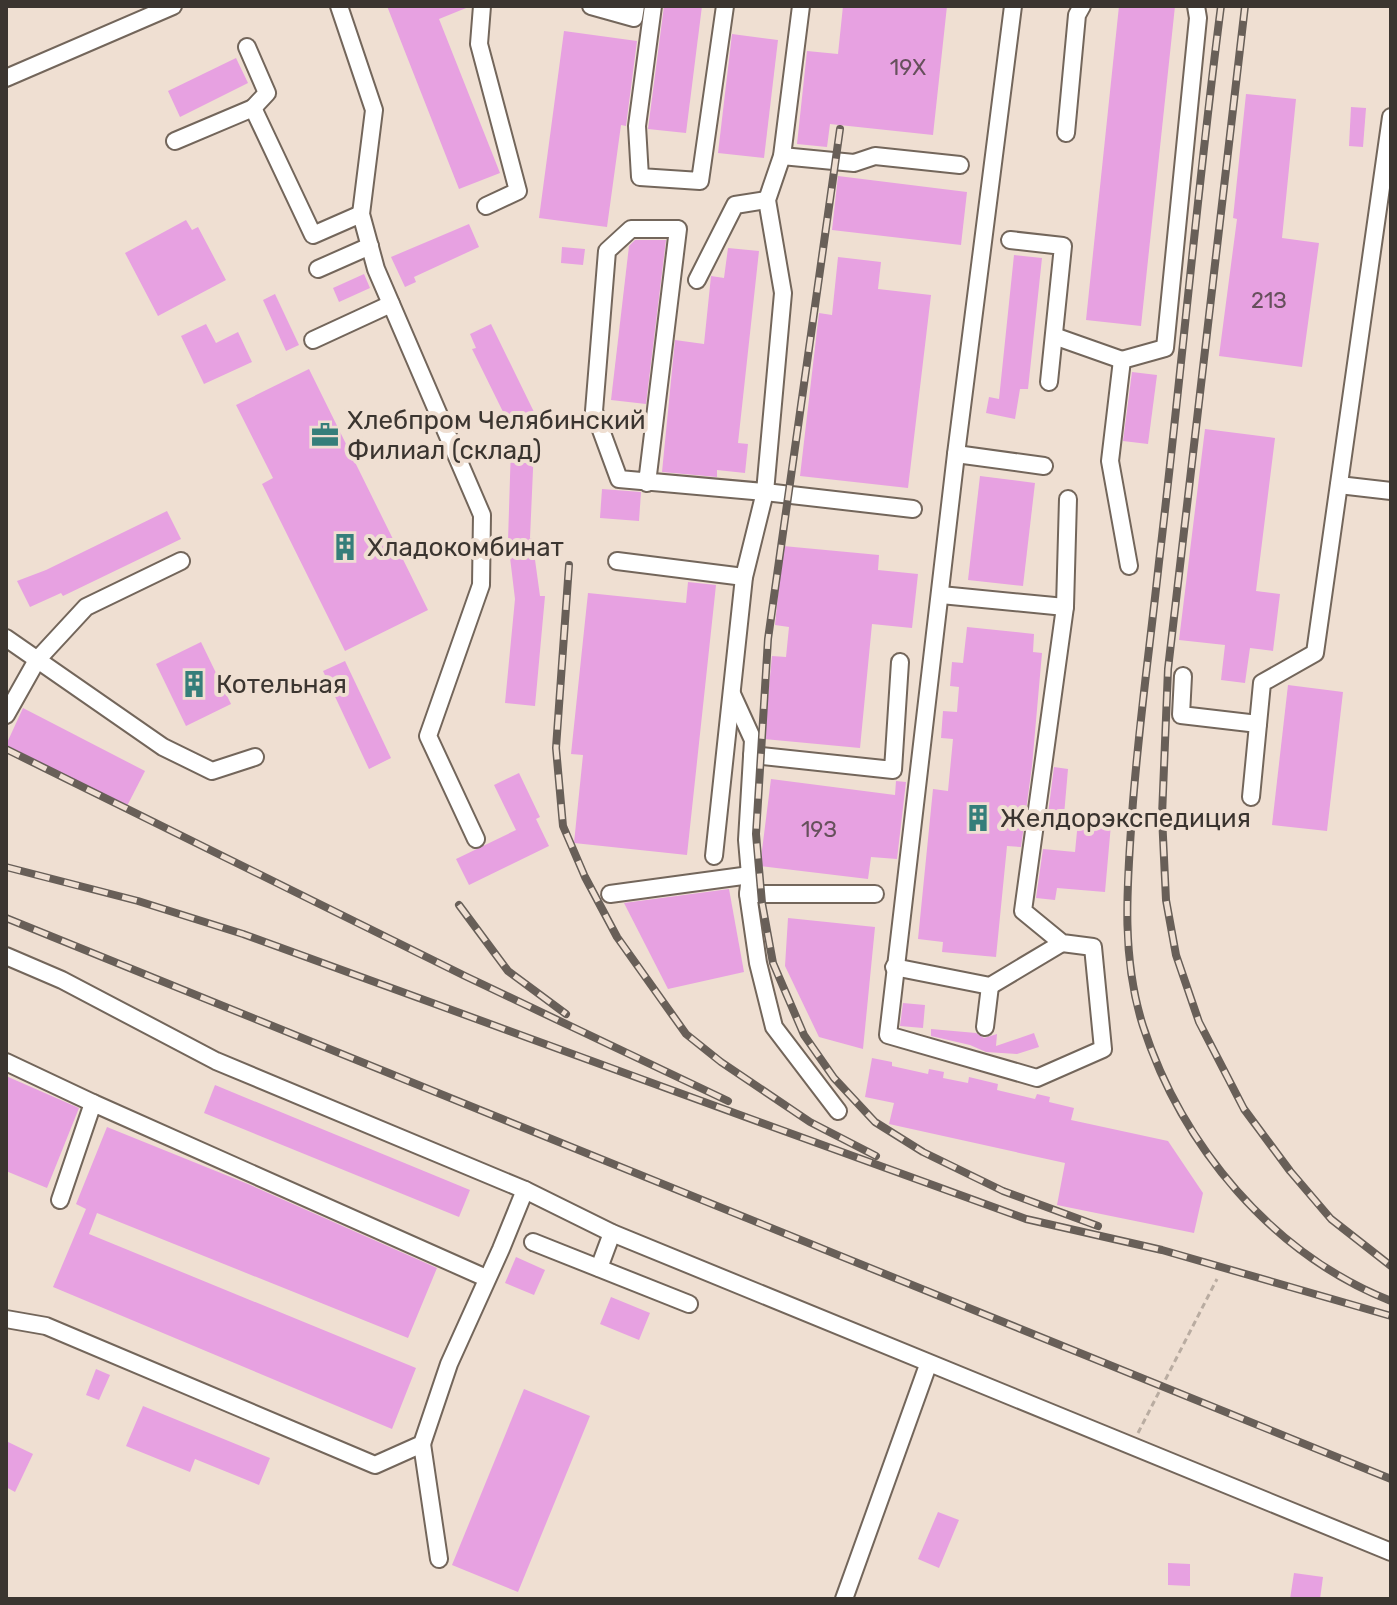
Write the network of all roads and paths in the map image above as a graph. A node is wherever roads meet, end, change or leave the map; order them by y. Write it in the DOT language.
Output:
graph roads {
  1 [pos="173,6"];
  2 [pos="339,6"];
  3 [pos="482,6"];
  4 [pos="591,6"];
  5 [pos="636,6"];
  6 [pos="653,6"];
  7 [pos="725,6"];
  8 [pos="801,6"];
  9 [pos="1013,6"];
  10 [pos="1082,6"];
  11 [pos="1196,6"];
  12 [pos="247,47"];
  13 [pos="6,78"];
  14 [pos="253,108"];
  15 [pos="1391,117"];
  16 [pos="1066,133"];
  17 [pos="175,141"];
  18 [pos="782,156"];
  19 [pos="960,165"];
  20 [pos="767,200"];
  21 [pos="486,206"];
  22 [pos="361,214"];
  23 [pos="1010,240"];
  24 [pos="370,246"];
  25 [pos="318,269"];
  26 [pos="697,280"];
  27 [pos="391,304"];
  28 [pos="1054,336"];
  29 [pos="313,340"];
  30 [pos="1122,360"];
  31 [pos="1049,382"];
  32 [pos="956,454"];
  33 [pos="1044,466"];
  34 [pos="647,483"];
  35 [pos="1339,485"];
  36 [pos="1391,491"];
  37 [pos="765,492"];
  38 [pos="1068,499"];
  39 [pos="913,509"];
  40 [pos="181,561"];
  41 [pos="617,561"];
  42 [pos="1129,566"];
  43 [pos="744,577"];
  44 [pos="941,595"];
  45 [pos="1065,607"];
  46 [pos="6,638"];
  47 [pos="37,660"];
  48 [pos="900,662"];
  49 [pos="1183,676"];
  50 [pos="731,692"];
  51 [pos="6,715"];
  52 [pos="1258,724"];
  53 [pos="752,755"];
  54 [pos="255,757"];
  55 [pos="1251,797"];
  56 [pos="476,839"];
  57 [pos="714,856"];
  58 [pos="750,875"];
  59 [pos="610,894"];
  60 [pos="748,894"];
  61 [pos="875,894"];
  62 [pos="1062,943"];
  63 [pos="6,956"];
  64 [pos="894,967"];
  65 [pos="990,986"];
  66 [pos="985,1027"];
  67 [pos="6,1062"];
  68 [pos="93,1103"];
  69 [pos="838,1111"];
  70 [pos="525,1190"];
  71 [pos="60,1200"];
  72 [pos="612,1233"];
  73 [pos="533,1242"];
  74 [pos="599,1268"];
  75 [pos="486,1278"];
  76 [pos="1217,1279"];
  77 [pos="689,1304"];
  78 [pos="6,1319"];
  79 [pos="928,1365"];
  80 [pos="422,1444"];
  81 [pos="1130,1447"];
  82 [pos="1391,1552"];
  83 [pos="439,1559"];
  84 [pos="844,1599"];
  1 -- 13 [label="street"];
  2 -- 22 [label="street"];
  3 -- 21 [label="street"];
  4 -- 5 [label="street"];
  6 -- 7 [label="street"];
  8 -- 18 [label="street"];
  9 -- 32 [label="street"];
  10 -- 16 [label="street"];
  11 -- 30 [label="street"];
  12 -- 14 [label="street"];
  14 -- 17 [label="street"];
  14 -- 22 [label="street"];
  15 -- 35 [label="street"];
  18 -- 19 [label="street"];
  18 -- 20 [label="street"];
  20 -- 26 [label="street"];
  20 -- 37 [label="street"];
  22 -- 24 [label="street"];
  23 -- 28 [label="street"];
  24 -- 25 [label="street"];
  24 -- 27 [label="street"];
  27 -- 29 [label="street"];
  27 -- 56 [label="street"];
  28 -- 30 [label="street"];
  28 -- 31 [label="street"];
  30 -- 42 [label="street"];
  32 -- 33 [label="street"];
  32 -- 44 [label="street"];
  34 -- 34 [label="street"];
  34 -- 37 [label="street"];
  35 -- 36 [label="street"];
  35 -- 52 [label="street"];
  37 -- 39 [label="street"];
  37 -- 43 [label="street"];
  38 -- 45 [label="street"];
  40 -- 47 [label="street"];
  41 -- 43 [label="street"];
  43 -- 50 [label="street"];
  44 -- 45 [label="street"];
  44 -- 64 [label="street"];
  45 -- 62 [label="street"];
  46 -- 47 [label="street"];
  47 -- 51 [label="street"];
  47 -- 54 [label="street"];
  48 -- 53 [label="street"];
  49 -- 52 [label="street"];
  50 -- 53 [label="street"];
  50 -- 57 [label="street"];
  52 -- 55 [label="street"];
  53 -- 58 [label="street"];
  58 -- 59 [label="street"];
  58 -- 60 [label="street"];
  60 -- 61 [label="street"];
  60 -- 69 [label="street"];
  62 -- 64 [label="street"];
  62 -- 65 [label="street"];
  63 -- 70 [label="street"];
  64 -- 65 [label="street"];
  65 -- 66 [label="street"];
  67 -- 68 [label="street"];
  68 -- 71 [label="street"];
  68 -- 75 [label="street"];
  70 -- 72 [label="street"];
  70 -- 75 [label="street"];
  72 -- 74 [label="street"];
  72 -- 79 [label="street"];
  73 -- 74 [label="street"];
  74 -- 77 [label="street"];
  75 -- 80 [label="street"];
  76 -- 81 [label="path"];
  78 -- 80 [label="street"];
  79 -- 81 [label="street"];
  79 -- 84 [label="street"];
  80 -- 83 [label="street"];
  81 -- 82 [label="street"];
}
